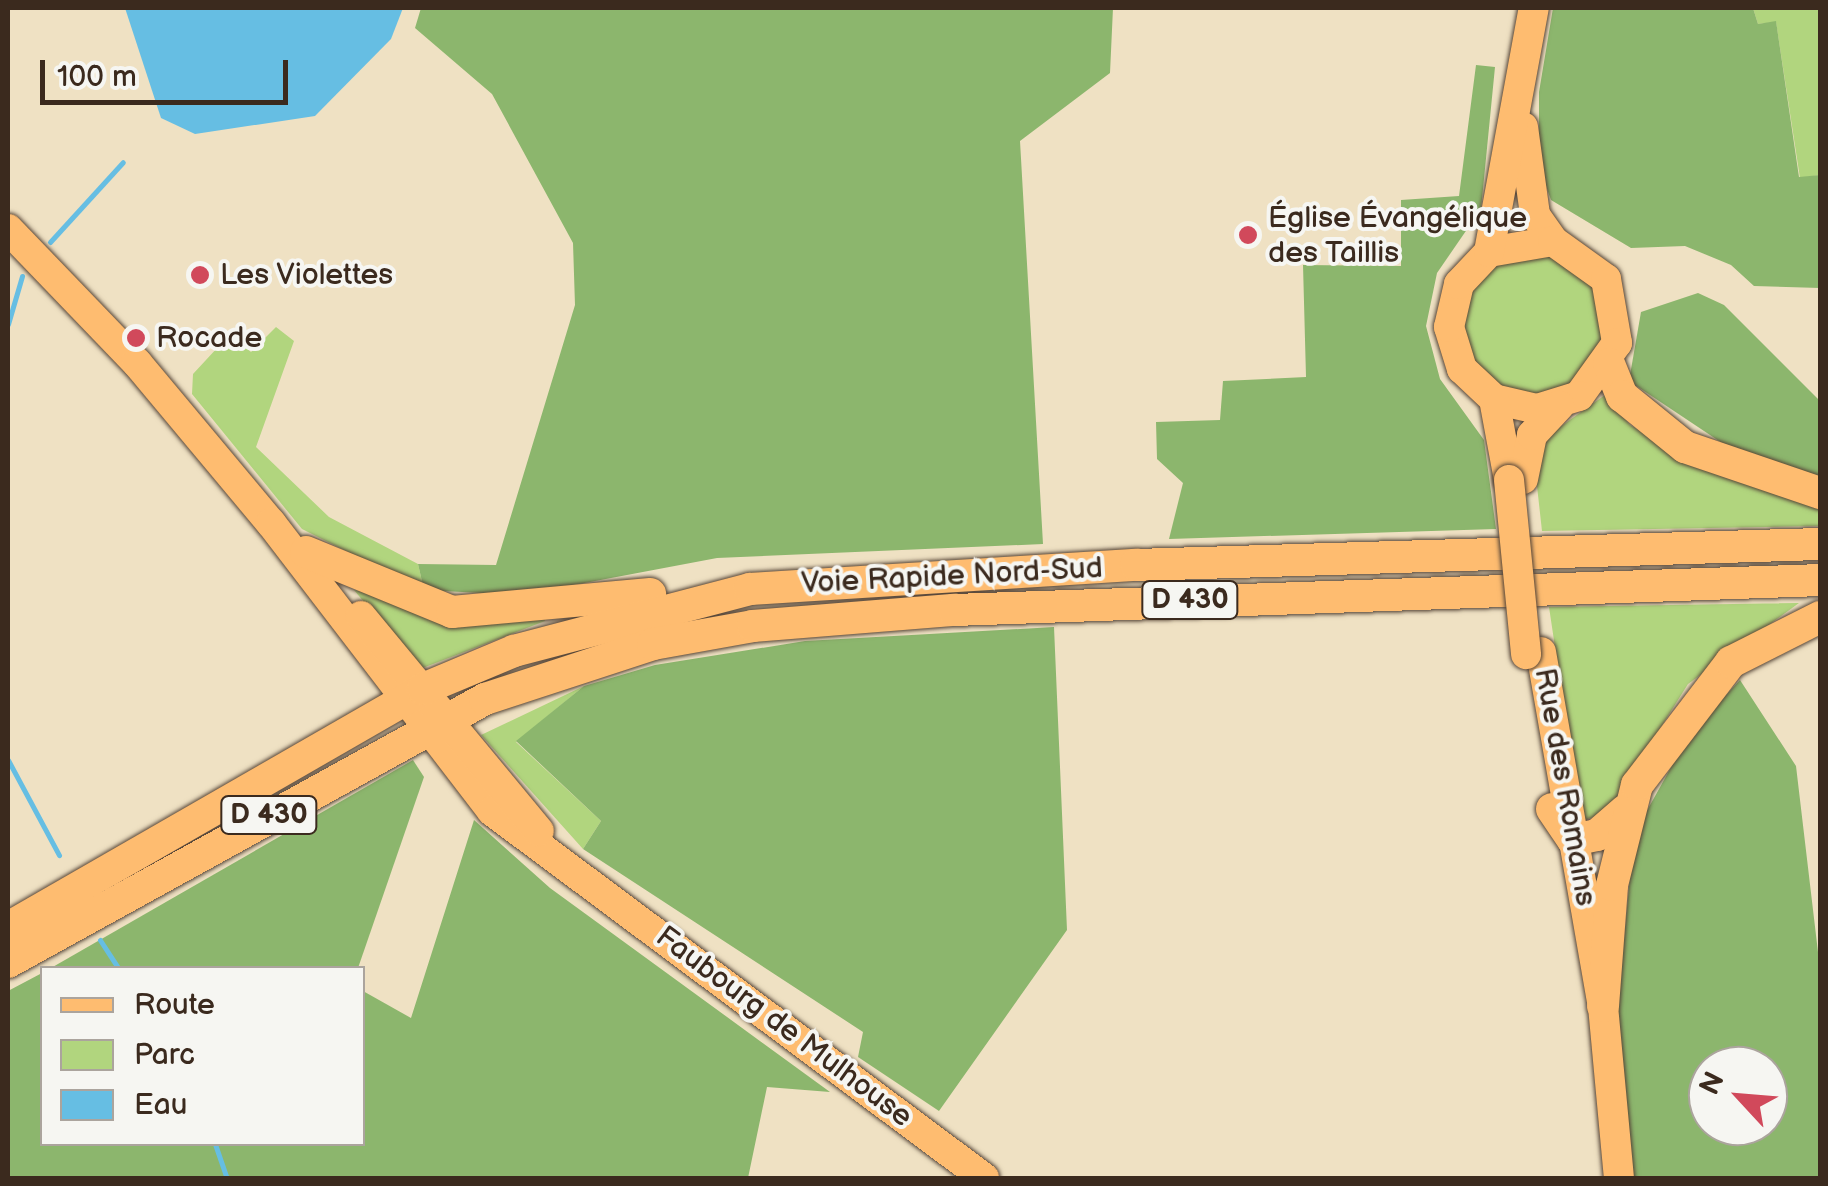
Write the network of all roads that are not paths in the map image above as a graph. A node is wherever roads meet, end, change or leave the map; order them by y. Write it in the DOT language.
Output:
graph roads {
  1 [pos="1534,8"];
  2 [pos="1519,90"];
  3 [pos="8,230"];
  4 [pos="1554,241"];
  5 [pos="1489,252"];
  6 [pos="1609,364"];
  7 [pos="1494,399"];
  8 [pos="1558,406"];
  9 [pos="1516,480"];
  10 [pos="1820,493"];
  11 [pos="271,523"];
  12 [pos="1820,544"];
  13 [pos="306,552"];
  14 [pos="1820,580"];
  15 [pos="750,590"];
  16 [pos="1820,618"];
  17 [pos="1534,653"];
  18 [pos="412,694"];
  19 [pos="434,725"];
  20 [pos="1552,809"];
  21 [pos="1625,811"];
  22 [pos="1574,840"];
  23 [pos="8,928"];
  24 [pos="8,962"];
  25 [pos="1603,1006"];
  26 [pos="984,1178"];
  27 [pos="1602,1178"];
  28 [pos="1620,1178"];
  1 -- 2 [label="main road"];
  2 -- 4 [label="main road"];
  2 -- 5 [label="main road"];
  3 -- 11 [label="main road, Faubourg de Mulhouse"];
  4 -- 5 [label="main road"];
  4 -- 6 [label="main road"];
  5 -- 7 [label="main road"];
  6 -- 8 [label="main road"];
  6 -- 10 [label="highway"];
  7 -- 8 [label="main road"];
  7 -- 9 [label="main road, Rue des Romains"];
  8 -- 9 [label="main road, Rue des Romains"];
  9 -- 17 [label="main road, Rue des Romains, bridge"];
  11 -- 13 [label="main road, Faubourg de Mulhouse"];
  11 -- 18 [label="main road, Faubourg de Mulhouse"];
  12 -- 15 [label="highway, Voie Rapide Nord-Sud / D 430"];
  13 -- 15 [label="highway"];
  13 -- 18 [label="main road, Faubourg de Mulhouse"];
  14 -- 19 [label="highway, Voie Rapide Nord-Sud / D 430"];
  15 -- 18 [label="highway, Voie Rapide Nord-Sud / D 430"];
  16 -- 21 [label="highway"];
  17 -- 20 [label="main road, Rue des Romains"];
  17 -- 22 [label="main road, Rue des Romains"];
  18 -- 19 [label="main road, Faubourg de Mulhouse"];
  18 -- 23 [label="highway, D 430"];
  19 -- 24 [label="highway, D 430"];
  19 -- 26 [label="main road, Faubourg de Mulhouse"];
  20 -- 22 [label="highway"];
  20 -- 27 [label="main road, Rue des Romains"];
  21 -- 22 [label="highway"];
  21 -- 25 [label="highway"];
  22 -- 25 [label="main road, Rue des Romains"];
  25 -- 28 [label="main road, Rue des Romains"];
}
